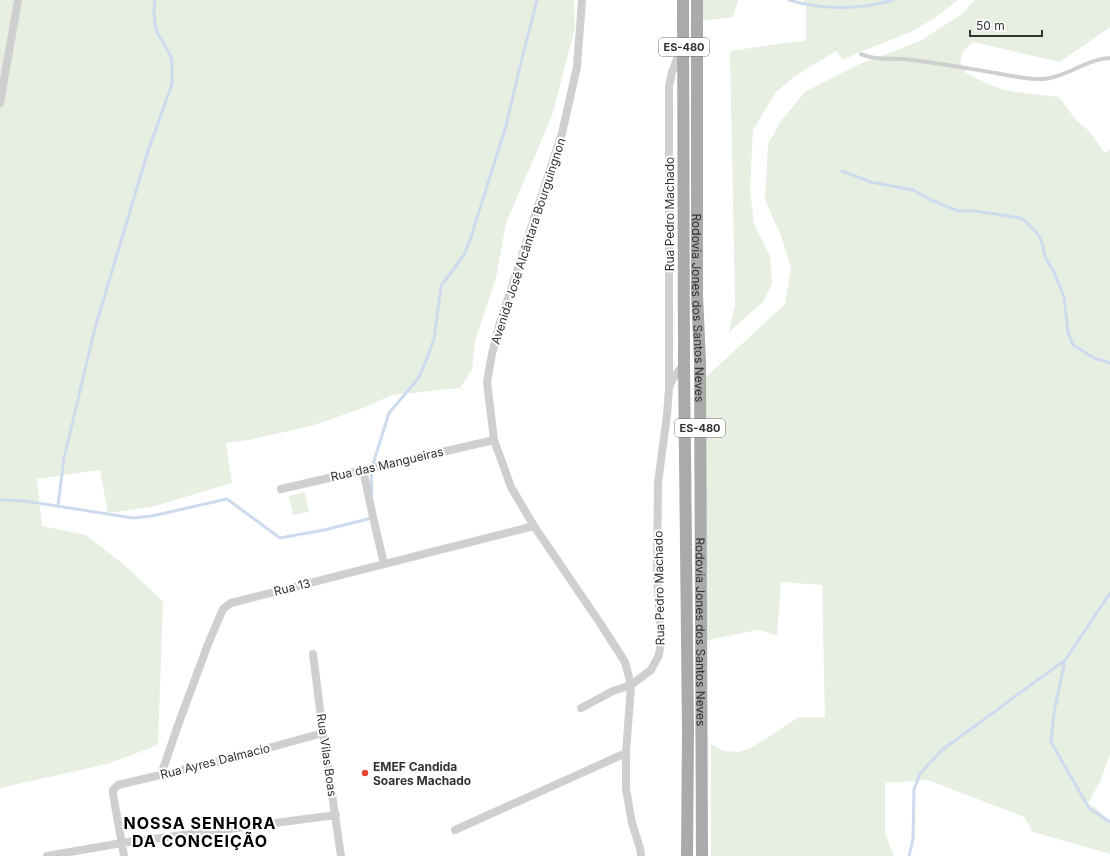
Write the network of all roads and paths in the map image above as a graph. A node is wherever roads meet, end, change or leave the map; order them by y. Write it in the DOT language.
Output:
graph roads {
  1 [pos="18,0"];
  2 [pos="582,0"];
  3 [pos="683,0"];
  4 [pos="697,0"];
  5 [pos="684,43"];
  6 [pos="861,54"];
  7 [pos="1110,58"];
  8 [pos="0,103"];
  9 [pos="684,363"];
  10 [pos="669,388"];
  11 [pos="494,440"];
  12 [pos="363,470"];
  13 [pos="281,489"];
  14 [pos="534,526"];
  15 [pos="384,564"];
  16 [pos="313,654"];
  17 [pos="631,684"];
  18 [pos="582,708"];
  19 [pos="323,733"];
  20 [pos="626,753"];
  21 [pos="161,775"];
  22 [pos="336,815"];
  23 [pos="456,830"];
  24 [pos="122,843"];
  25 [pos="640,852"];
  26 [pos="48,856"];
  27 [pos="124,856"];
  28 [pos="341,856"];
  29 [pos="687,856"];
  30 [pos="702,856"];
  1 -- 8 [label="street"];
  2 -- 11 [label="street, Avenida José Alcântara Bourguingnon"];
  3 -- 5 [label="main road, Rodovia Jones dos Santos Neves / ES-480"];
  4 -- 30 [label="main road, Rodovia Jones dos Santos Neves / ES-480"];
  5 -- 9 [label="main road, Rodovia Jones dos Santos Neves / ES-480"];
  5 -- 10 [label="street, Rua Pedro Machado"];
  6 -- 7 [label="lane"];
  9 -- 10 [label="street, Rua Pedro Machado"];
  9 -- 29 [label="main road, Rodovia Jones dos Santos Neves / ES-480"];
  10 -- 17 [label="street, Rua Pedro Machado"];
  11 -- 12 [label="street, Rua das Mangueiras"];
  11 -- 14 [label="street, Avenida José Alcântara Bourguingnon"];
  12 -- 13 [label="street, Rua das Mangueiras"];
  12 -- 15 [label="street"];
  14 -- 15 [label="street, Rua 13"];
  14 -- 17 [label="street, Avenida José Alcântara Bourguingnon"];
  15 -- 21 [label="street, Rua 13"];
  16 -- 19 [label="street, Rua Vilas Boas"];
  17 -- 18 [label="street, Rua Pedro Machado"];
  17 -- 20 [label="street"];
  19 -- 21 [label="street, Rua Ayres Dalmacio"];
  19 -- 22 [label="street, Rua Vilas Boas"];
  20 -- 23 [label="street"];
  20 -- 25 [label="street"];
  21 -- 24 [label="street, Rua Ayres Dalmacio"];
  22 -- 24 [label="street"];
  22 -- 28 [label="street, Rua Vilas Boas"];
  24 -- 26 [label="street"];
  24 -- 27 [label="street"];
}
